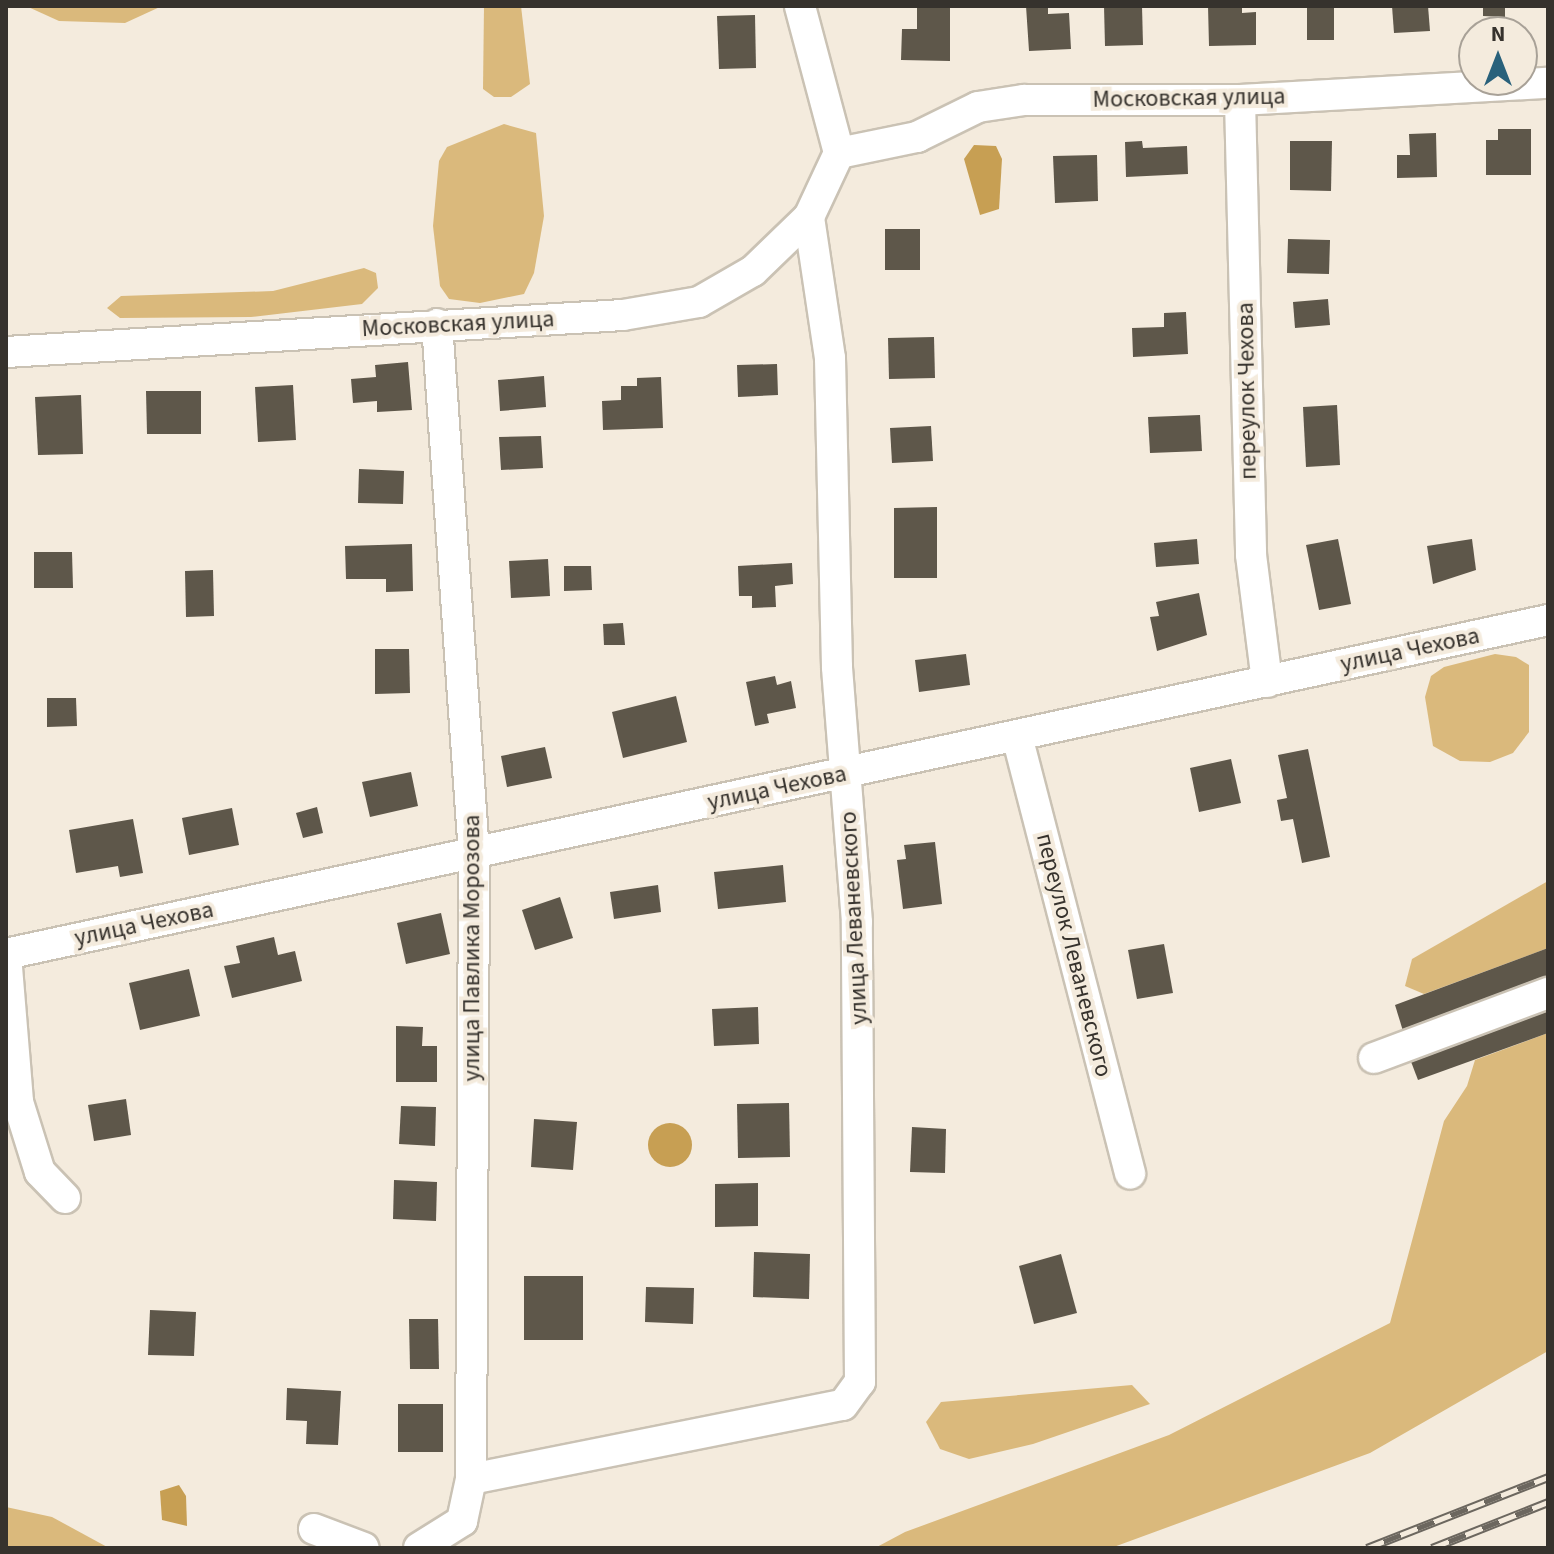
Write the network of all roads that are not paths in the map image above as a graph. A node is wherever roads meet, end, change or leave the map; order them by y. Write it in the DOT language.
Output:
graph roads {
  1 [pos="800,6"];
  2 [pos="1548,83"];
  3 [pos="1240,100"];
  4 [pos="839,153"];
  5 [pos="809,217"];
  6 [pos="437,324"];
  7 [pos="6,352"];
  8 [pos="1548,620"];
  9 [pos="1267,682"];
  10 [pos="1017,736"];
  11 [pos="846,773"];
  12 [pos="474,854"];
  13 [pos="6,954"];
  14 [pos="1548,993"];
  15 [pos="1374,1058"];
  16 [pos="1130,1174"];
  17 [pos="65,1198"];
  18 [pos="471,1479"];
  19 [pos="314,1529"];
  20 [pos="364,1548"];
  21 [pos="419,1548"];
  1 -- 4 [label="street"];
  2 -- 3 [label="street, Московская улица"];
  3 -- 4 [label="street, Московская улица"];
  3 -- 9 [label="street, переулок Чехова"];
  4 -- 5 [label="street, Московская улица"];
  5 -- 6 [label="street, Московская улица"];
  5 -- 11 [label="street, улица Леваневского"];
  6 -- 7 [label="street, Московская улица"];
  6 -- 12 [label="street, улица Павлика Морозова"];
  8 -- 9 [label="street, улица Чехова"];
  9 -- 10 [label="street, улица Чехова"];
  10 -- 11 [label="street, улица Чехова"];
  10 -- 16 [label="street, переулок Леваневского"];
  11 -- 12 [label="street, улица Чехова"];
  11 -- 18 [label="street, улица Леваневского"];
  12 -- 13 [label="street, улица Чехова"];
  12 -- 18 [label="street, улица Павлика Морозова"];
  13 -- 17 [label="street"];
  14 -- 15 [label="street"];
  18 -- 21 [label="street, улица Павлика Морозова"];
  19 -- 20 [label="street"];
}
